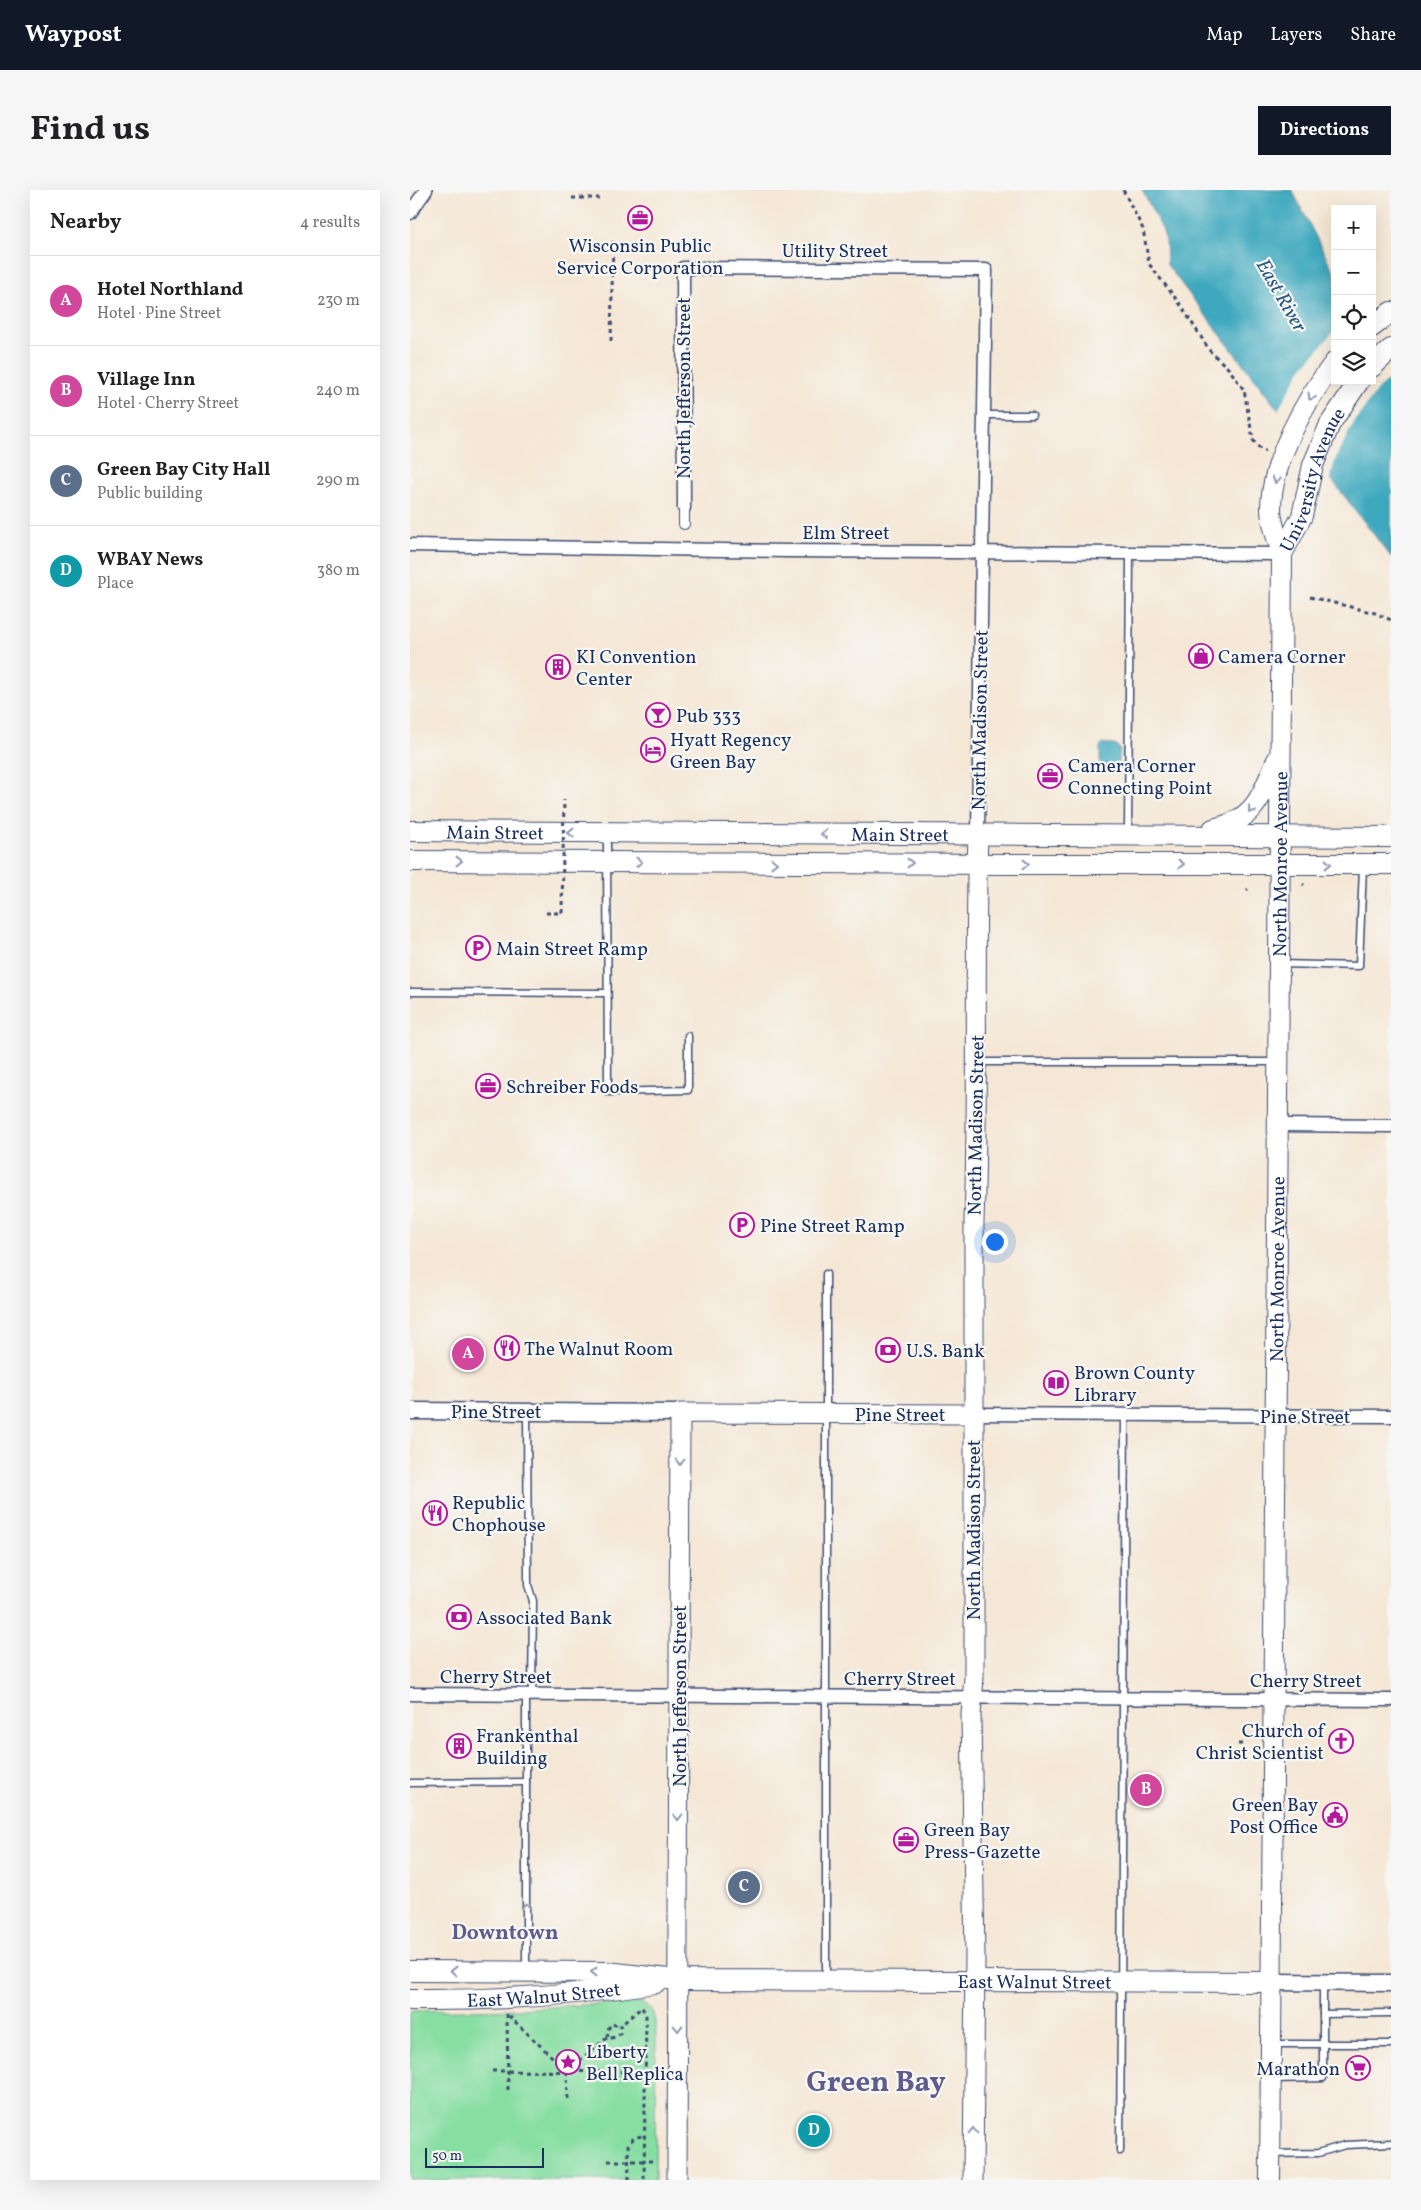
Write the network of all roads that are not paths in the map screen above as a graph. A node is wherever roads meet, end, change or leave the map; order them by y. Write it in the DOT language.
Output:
graph roads {
  1 [pos="426,190"];
  2 [pos="410,213"];
  3 [pos="683,268"];
  4 [pos="986,270"];
  5 [pos="1391,349"];
  6 [pos="1376,363"];
  7 [pos="1331,368"];
  8 [pos="1357,385"];
  9 [pos="984,415"];
  10 [pos="1032,415"];
  11 [pos="684,508"];
  12 [pos="684,524"];
  13 [pos="410,545"];
  14 [pos="982,552"];
  15 [pos="1130,553"];
  16 [pos="1282,554"];
  17 [pos="1280,751"];
  18 [pos="410,831"];
  19 [pos="607,833"];
  20 [pos="978,834"];
  21 [pos="1128,834"];
  22 [pos="1190,834"];
  23 [pos="1280,836"];
  24 [pos="1391,837"];
  25 [pos="410,861"];
  26 [pos="607,862"];
  27 [pos="977,864"];
  28 [pos="1280,864"];
  29 [pos="1363,864"];
  30 [pos="1391,864"];
  31 [pos="1279,964"];
  32 [pos="410,992"];
  33 [pos="607,993"];
  34 [pos="688,1036"];
  35 [pos="975,1062"];
  36 [pos="1278,1062"];
  37 [pos="1278,1125"];
  38 [pos="1391,1126"];
  39 [pos="826,1274"];
  40 [pos="410,1411"];
  41 [pos="527,1411"];
  42 [pos="680,1413"];
  43 [pos="826,1414"];
  44 [pos="974,1414"];
  45 [pos="1126,1415"];
  46 [pos="1276,1416"];
  47 [pos="1391,1416"];
  48 [pos="410,1694"];
  49 [pos="529,1695"];
  50 [pos="679,1696"];
  51 [pos="826,1697"];
  52 [pos="972,1697"];
  53 [pos="1125,1698"];
  54 [pos="1274,1699"];
  55 [pos="1391,1700"];
  56 [pos="526,1782"];
  57 [pos="410,1783"];
  58 [pos="410,1971"];
  59 [pos="526,1972"];
  60 [pos="677,1980"];
  61 [pos="826,1980"];
  62 [pos="975,1981"];
  63 [pos="1121,1982"];
  64 [pos="1272,1982"];
  65 [pos="1322,1983"];
  66 [pos="1391,1983"];
  67 [pos="410,2000"];
  68 [pos="1391,2013"];
  69 [pos="1323,2014"];
  70 [pos="1324,2043"];
  71 [pos="1271,2044"];
  72 [pos="1391,2044"];
  73 [pos="1271,2079"];
  74 [pos="1391,2143"];
  75 [pos="1120,2151"];
  76 [pos="1271,2154"];
  77 [pos="677,2180"];
  78 [pos="973,2180"];
  79 [pos="1270,2180"];
  1 -- 2 [label="street"];
  3 -- 4 [label="street, Utility Street"];
  3 -- 11 [label="street, North Jefferson Street"];
  4 -- 9 [label="street, North Madison Street"];
  5 -- 6 [label="main road"];
  7 -- 16 [label="main road, University Avenue, one-way"];
  8 -- 16 [label="main road, University Avenue"];
  9 -- 10 [label="lane"];
  9 -- 14 [label="street, North Madison Street"];
  11 -- 12 [label="street"];
  13 -- 14 [label="street, Elm Street"];
  14 -- 15 [label="street, Elm Street"];
  14 -- 20 [label="street, North Madison Street"];
  15 -- 16 [label="street, Elm Street"];
  15 -- 21 [label="lane"];
  16 -- 17 [label="main road, North Monroe Avenue"];
  17 -- 22 [label="main road, one-way"];
  17 -- 23 [label="main road, North Monroe Avenue"];
  19 -- 18 [label="main road, Main Street, one-way"];
  20 -- 19 [label="main road, Main Street, one-way"];
  19 -- 26 [label="lane"];
  20 -- 21 [label="main road, Main Street"];
  20 -- 27 [label="main road, North Madison Street"];
  21 -- 22 [label="main road, Main Street"];
  22 -- 23 [label="main road, Main Street"];
  23 -- 24 [label="main road, Main Street"];
  23 -- 28 [label="main road, North Monroe Avenue"];
  25 -- 26 [label="main road, Main Street, one-way"];
  26 -- 27 [label="main road, Main Street, one-way"];
  26 -- 33 [label="lane"];
  27 -- 28 [label="main road, Main Street, one-way"];
  27 -- 35 [label="main road, North Madison Street"];
  28 -- 29 [label="main road, Main Street, one-way"];
  28 -- 31 [label="main road, North Monroe Avenue"];
  29 -- 30 [label="main road, Main Street"];
  29 -- 31 [label="lane"];
  31 -- 36 [label="main road, North Monroe Avenue"];
  32 -- 33 [label="lane"];
  33 -- 34 [label="lane"];
  35 -- 36 [label="lane"];
  35 -- 44 [label="main road, North Madison Street"];
  36 -- 37 [label="main road, North Monroe Avenue"];
  37 -- 38 [label="street"];
  37 -- 46 [label="main road, North Monroe Avenue"];
  39 -- 43 [label="lane"];
  40 -- 41 [label="street, Pine Street"];
  41 -- 42 [label="street, Pine Street"];
  41 -- 49 [label="lane"];
  42 -- 43 [label="main road, Pine Street"];
  42 -- 50 [label="main road, North Jefferson Street, one-way"];
  43 -- 44 [label="main road, Pine Street"];
  43 -- 51 [label="lane"];
  44 -- 45 [label="street, Pine Street"];
  44 -- 52 [label="main road, North Madison Street"];
  45 -- 46 [label="street, Pine Street"];
  45 -- 53 [label="lane"];
  46 -- 47 [label="street, Pine Street"];
  46 -- 54 [label="main road, North Monroe Avenue"];
  48 -- 49 [label="street, Cherry Street"];
  49 -- 50 [label="street, Cherry Street"];
  49 -- 56 [label="lane"];
  50 -- 51 [label="street, Cherry Street"];
  50 -- 60 [label="main road, North Jefferson Street, one-way"];
  51 -- 52 [label="street, Cherry Street"];
  51 -- 61 [label="lane"];
  52 -- 53 [label="street, Cherry Street"];
  52 -- 62 [label="main road, North Madison Street"];
  53 -- 54 [label="street, Cherry Street"];
  53 -- 63 [label="lane"];
  54 -- 55 [label="street, Cherry Street"];
  54 -- 64 [label="main road, North Monroe Avenue"];
  56 -- 57 [label="lane"];
  59 -- 56 [label="lane, one-way"];
  59 -- 58 [label="main road, East Walnut Street, one-way"];
  60 -- 59 [label="main road, East Walnut Street, one-way"];
  60 -- 61 [label="main road, East Walnut Street"];
  60 -- 67 [label="main road, East Walnut Street"];
  60 -- 77 [label="main road, North Jefferson Street, one-way"];
  61 -- 62 [label="main road, East Walnut Street"];
  62 -- 63 [label="main road, East Walnut Street"];
  78 -- 62 [label="main road, North Madison Street, one-way"];
  63 -- 64 [label="main road, East Walnut Street"];
  63 -- 75 [label="lane"];
  64 -- 65 [label="street, East Walnut Street"];
  64 -- 71 [label="main road, North Monroe Avenue"];
  65 -- 66 [label="street, East Walnut Street"];
  65 -- 69 [label="lane"];
  68 -- 69 [label="lane"];
  69 -- 70 [label="lane"];
  70 -- 71 [label="lane"];
  70 -- 72 [label="lane"];
  70 -- 73 [label="lane"];
  71 -- 73 [label="main road, North Monroe Avenue"];
  73 -- 76 [label="main road, North Monroe Avenue"];
  74 -- 76 [label="lane"];
  76 -- 79 [label="main road, North Monroe Avenue"];
}
